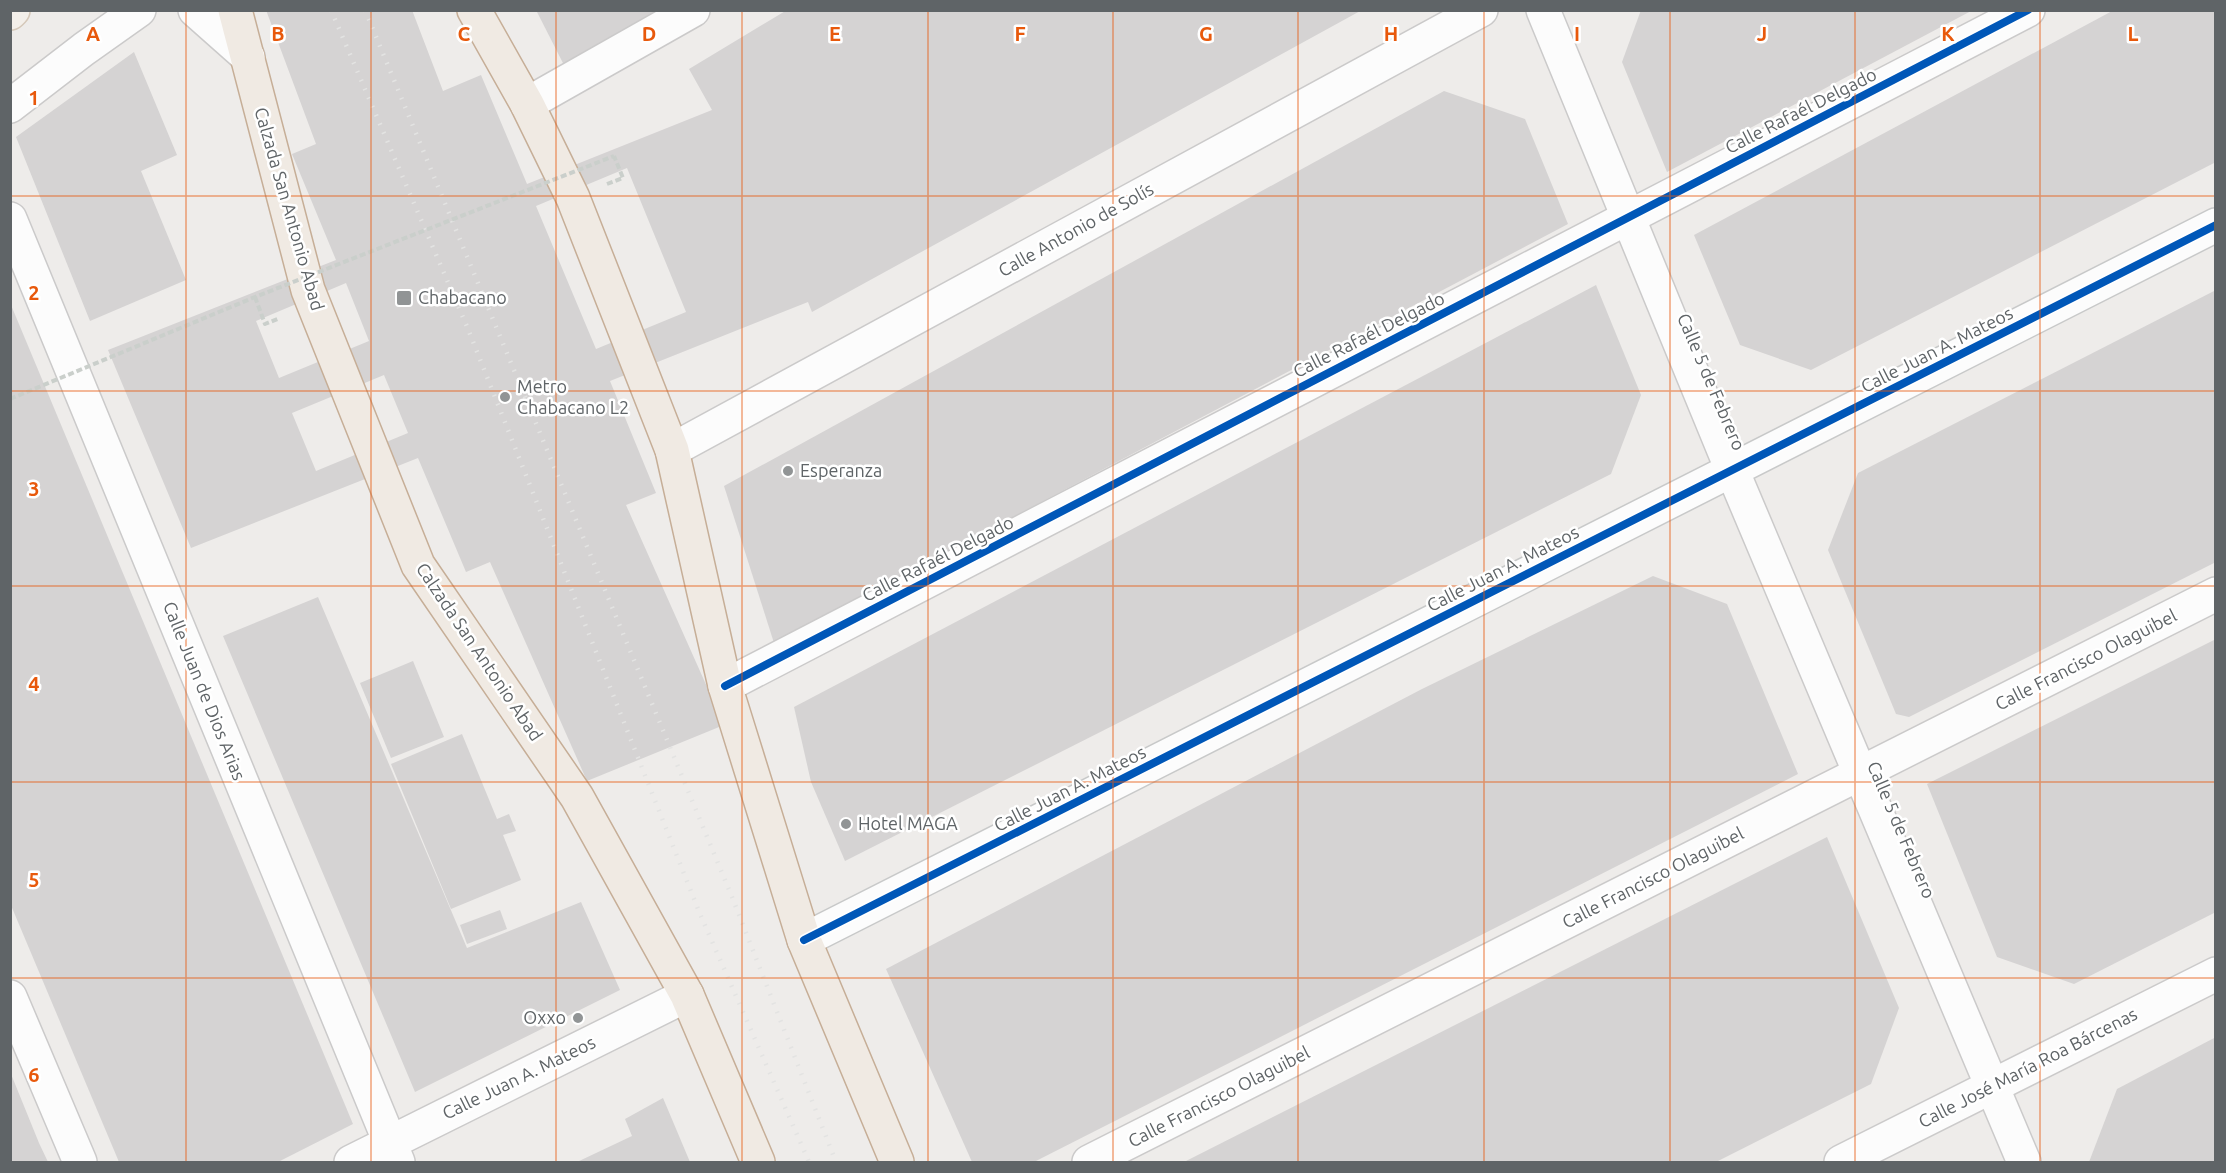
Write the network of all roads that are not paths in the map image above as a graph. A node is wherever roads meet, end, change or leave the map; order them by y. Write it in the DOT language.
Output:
graph roads {
  1 [pos="139,10"];
  2 [pos="195,10"];
  3 [pos="235,10"];
  4 [pos="474,10"];
  5 [pos="693,10"];
  6 [pos="1481,10"];
  7 [pos="1543,10"];
  8 [pos="2028,10"];
  9 [pos="248,57"];
  10 [pos="527,104"];
  11 [pos="10,106"];
  12 [pos="10,219"];
  13 [pos="1626,219"];
  14 [pos="2216,225"];
  15 [pos="672,450"];
  16 [pos="1732,470"];
  17 [pos="2216,594"];
  18 [pos="725,686"];
  19 [pos="1861,773"];
  20 [pos="804,940"];
  21 [pos="2216,974"];
  22 [pos="687,995"];
  23 [pos="10,997"];
  24 [pos="1992,1087"];
  25 [pos="394,1153"];
  26 [pos="80,1162"];
  27 [pos="351,1162"];
  28 [pos="758,1162"];
  29 [pos="897,1162"];
  30 [pos="1089,1162"];
  31 [pos="1841,1162"];
  32 [pos="2024,1162"];
  1 -- 11 [label="street"];
  2 -- 9 [label="street"];
  3 -- 9 [label="highway, Calzada San Antonio Abad"];
  4 -- 10 [label="highway"];
  5 -- 10 [label="street"];
  6 -- 15 [label="street, Calle Antonio de Solís"];
  7 -- 13 [label="street, Calle 5 de Febrero"];
  8 -- 13 [label="street, Calle Rafaél Delgado"];
  9 -- 22 [label="highway, Calzada San Antonio Abad"];
  10 -- 15 [label="highway"];
  12 -- 25 [label="street, Calle Juan de Dios Arias"];
  13 -- 16 [label="street, Calle 5 de Febrero"];
  13 -- 18 [label="street, Calle Rafaél Delgado"];
  14 -- 16 [label="street, Calle Juan A. Mateos"];
  15 -- 18 [label="highway"];
  16 -- 19 [label="street, Calle 5 de Febrero"];
  16 -- 20 [label="street, Calle Juan A. Mateos"];
  17 -- 19 [label="street, Calle Francisco Olaguibel"];
  18 -- 20 [label="highway"];
  19 -- 24 [label="street, Calle 5 de Febrero"];
  19 -- 30 [label="street, Calle Francisco Olaguibel"];
  20 -- 29 [label="highway"];
  21 -- 24 [label="street, Calle José María Roa Bárcenas"];
  22 -- 25 [label="street, Calle Juan A. Mateos"];
  22 -- 28 [label="highway, Calzada San Antonio Abad"];
  23 -- 26 [label="street"];
  24 -- 31 [label="street, Calle José María Roa Bárcenas"];
  24 -- 32 [label="street, Calle 5 de Febrero"];
  25 -- 27 [label="street, Calle Juan A. Mateos"];
}
